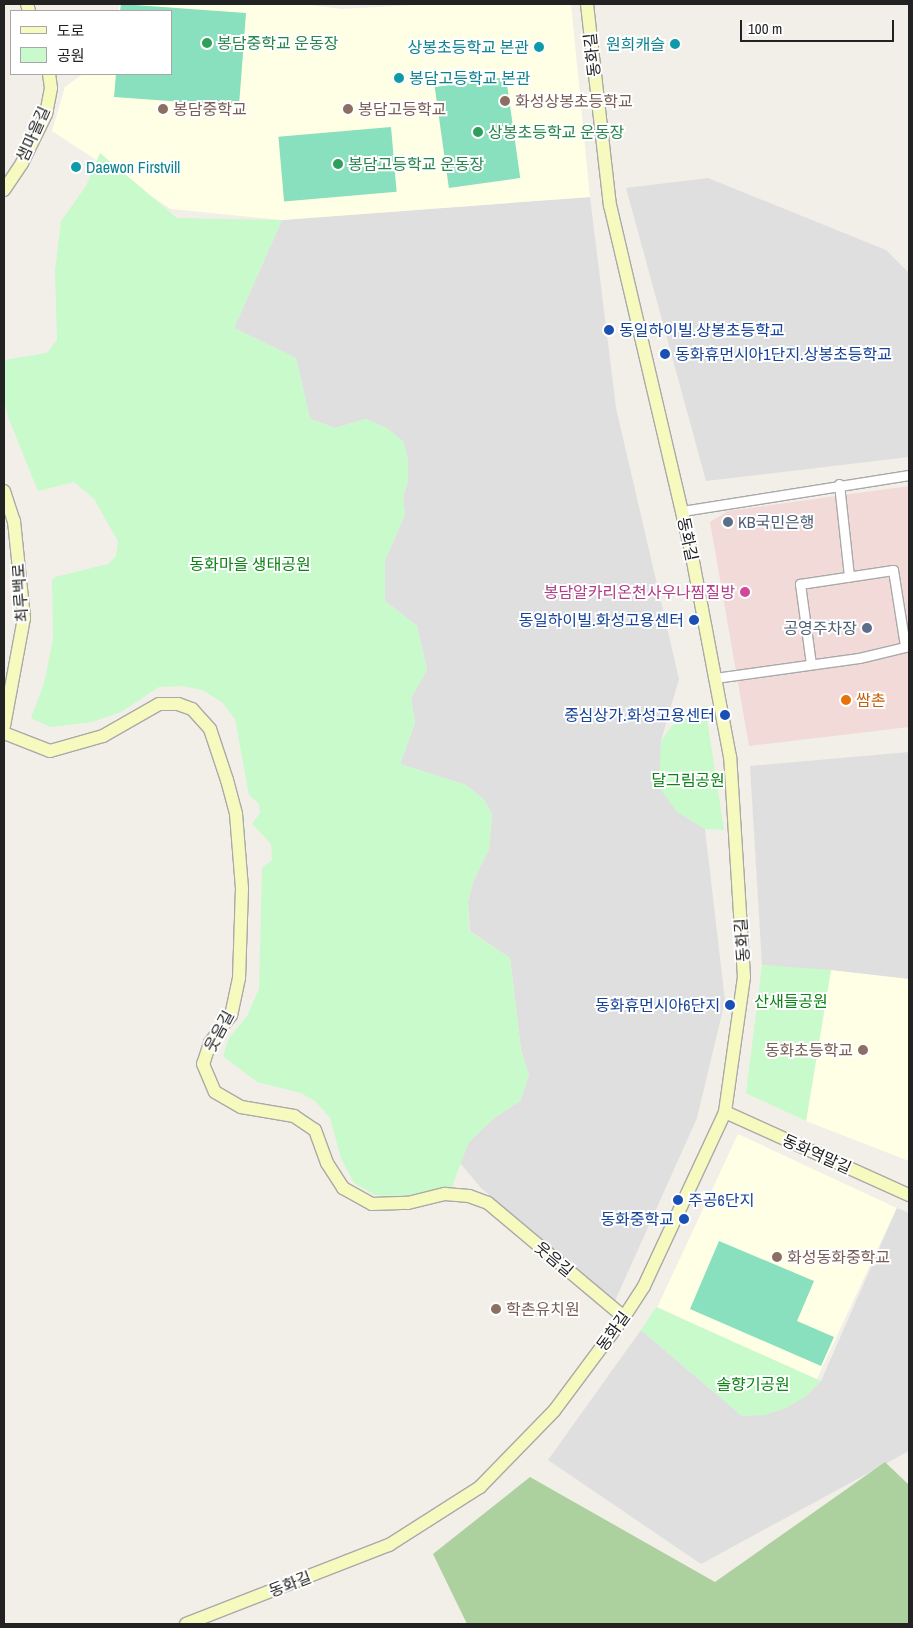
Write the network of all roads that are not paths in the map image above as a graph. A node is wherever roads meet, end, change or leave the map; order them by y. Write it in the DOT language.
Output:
graph roads {
  1 [pos="587,4"];
  2 [pos="49,75"];
  3 [pos="4,190"];
  4 [pos="909,475"];
  5 [pos="839,484"];
  6 [pos="4,491"];
  7 [pos="682,511"];
  8 [pos="849,576"];
  9 [pos="907,646"];
  10 [pos="811,664"];
  11 [pos="715,678"];
  12 [pos="4,726"];
  13 [pos="4,733"];
  14 [pos="725,1112"];
  15 [pos="909,1195"];
  16 [pos="624,1317"];
  17 [pos="186,1624"];
  1 -- 7 [label="street, 동화길"];
  2 -- 3 [label="street, 샘마을길"];
  4 -- 5 [label="street"];
  5 -- 7 [label="street"];
  5 -- 8 [label="street"];
  6 -- 12 [label="street, 최루백로"];
  7 -- 11 [label="street, 동화길"];
  8 -- 9 [label="street"];
  8 -- 10 [label="street"];
  9 -- 10 [label="street"];
  10 -- 11 [label="street"];
  11 -- 14 [label="street, 동화길"];
  13 -- 16 [label="street, 웃음길"];
  14 -- 15 [label="street, 동화역말길"];
  14 -- 16 [label="street, 동화길"];
  16 -- 17 [label="street, 동화길"];
}
